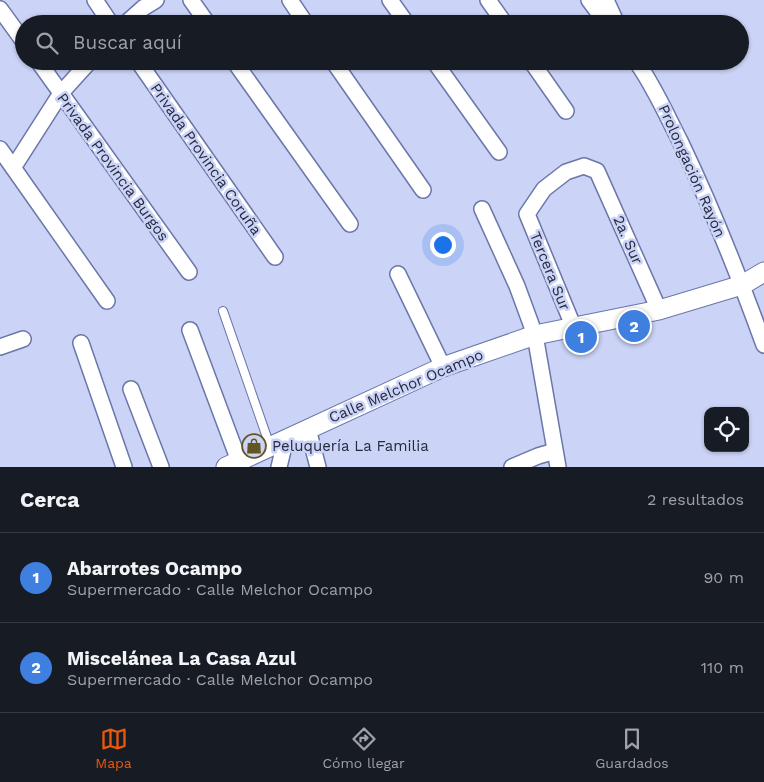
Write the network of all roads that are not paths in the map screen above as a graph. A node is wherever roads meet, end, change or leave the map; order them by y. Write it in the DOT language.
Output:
graph roads {
  1 [pos="95,0"];
  2 [pos="156,0"];
  3 [pos="191,0"];
  4 [pos="290,0"];
  5 [pos="390,0"];
  6 [pos="488,0"];
  7 [pos="589,0"];
  8 [pos="606,0"];
  9 [pos="0,9"];
  10 [pos="105,15"];
  11 [pos="135,15"];
  12 [pos="202,15"];
  13 [pos="300,15"];
  14 [pos="401,15"];
  15 [pos="499,15"];
  16 [pos="600,15"];
  17 [pos="613,15"];
  18 [pos="15,30"];
  19 [pos="44,70"];
  20 [pos="82,70"];
  21 [pos="144,70"];
  22 [pos="240,70"];
  23 [pos="339,70"];
  24 [pos="440,70"];
  25 [pos="537,70"];
  26 [pos="642,70"];
  27 [pos="60,93"];
  28 [pos="566,111"];
  29 [pos="0,149"];
  30 [pos="499,152"];
  31 [pos="13,168"];
  32 [pos="597,171"];
  33 [pos="423,190"];
  34 [pos="482,209"];
  35 [pos="350,224"];
  36 [pos="274,257"];
  37 [pos="189,272"];
  38 [pos="764,272"];
  39 [pos="398,274"];
  40 [pos="742,285"];
  41 [pos="107,301"];
  42 [pos="659,310"];
  43 [pos="224,311"];
  44 [pos="574,328"];
  45 [pos="190,330"];
  46 [pos="535,335"];
  47 [pos="23,339"];
  48 [pos="81,343"];
  49 [pos="764,345"];
  50 [pos="0,347"];
  51 [pos="444,366"];
  52 [pos="131,389"];
  53 [pos="308,428"];
  54 [pos="278,442"];
  55 [pos="555,451"];
  56 [pos="232,464"];
  57 [pos="124,467"];
  58 [pos="161,467"];
  59 [pos="279,467"];
  60 [pos="318,467"];
  61 [pos="512,467"];
  62 [pos="558,467"];
  1 -- 10 [label="street"];
  2 -- 11 [label="street"];
  3 -- 12 [label="street"];
  4 -- 13 [label="street"];
  5 -- 14 [label="street"];
  6 -- 15 [label="street"];
  7 -- 16 [label="street"];
  8 -- 17 [label="street"];
  9 -- 18 [label="street"];
  19 -- 27 [label="street, Privada Provincia Burgos"];
  20 -- 27 [label="street"];
  21 -- 36 [label="street, Privada Provincia Coruña"];
  22 -- 35 [label="street"];
  23 -- 33 [label="street"];
  24 -- 30 [label="street"];
  25 -- 28 [label="street"];
  26 -- 40 [label="street, Prolongación Rayón"];
  27 -- 31 [label="street"];
  27 -- 37 [label="street, Privada Provincia Burgos"];
  29 -- 31 [label="street"];
  31 -- 41 [label="street"];
  32 -- 42 [label="street, 2a. Sur"];
  32 -- 44 [label="street, Tercera Sur"];
  34 -- 46 [label="street"];
  38 -- 40 [label="street, Calle Melchor Ocampo"];
  39 -- 51 [label="street"];
  40 -- 42 [label="street, Calle Melchor Ocampo"];
  40 -- 49 [label="street, Prolongación Rayón"];
  42 -- 44 [label="street, Calle Melchor Ocampo"];
  43 -- 54 [label="lane"];
  44 -- 46 [label="street, Calle Melchor Ocampo"];
  45 -- 56 [label="street"];
  46 -- 51 [label="street, Calle Melchor Ocampo"];
  46 -- 55 [label="street"];
  47 -- 50 [label="street"];
  48 -- 57 [label="street"];
  51 -- 53 [label="street, Calle Melchor Ocampo"];
  52 -- 58 [label="street"];
  53 -- 54 [label="street, Calle Melchor Ocampo"];
  53 -- 60 [label="street"];
  54 -- 56 [label="street, Calle Melchor Ocampo"];
  54 -- 59 [label="street"];
  55 -- 61 [label="street"];
  55 -- 62 [label="street"];
}
